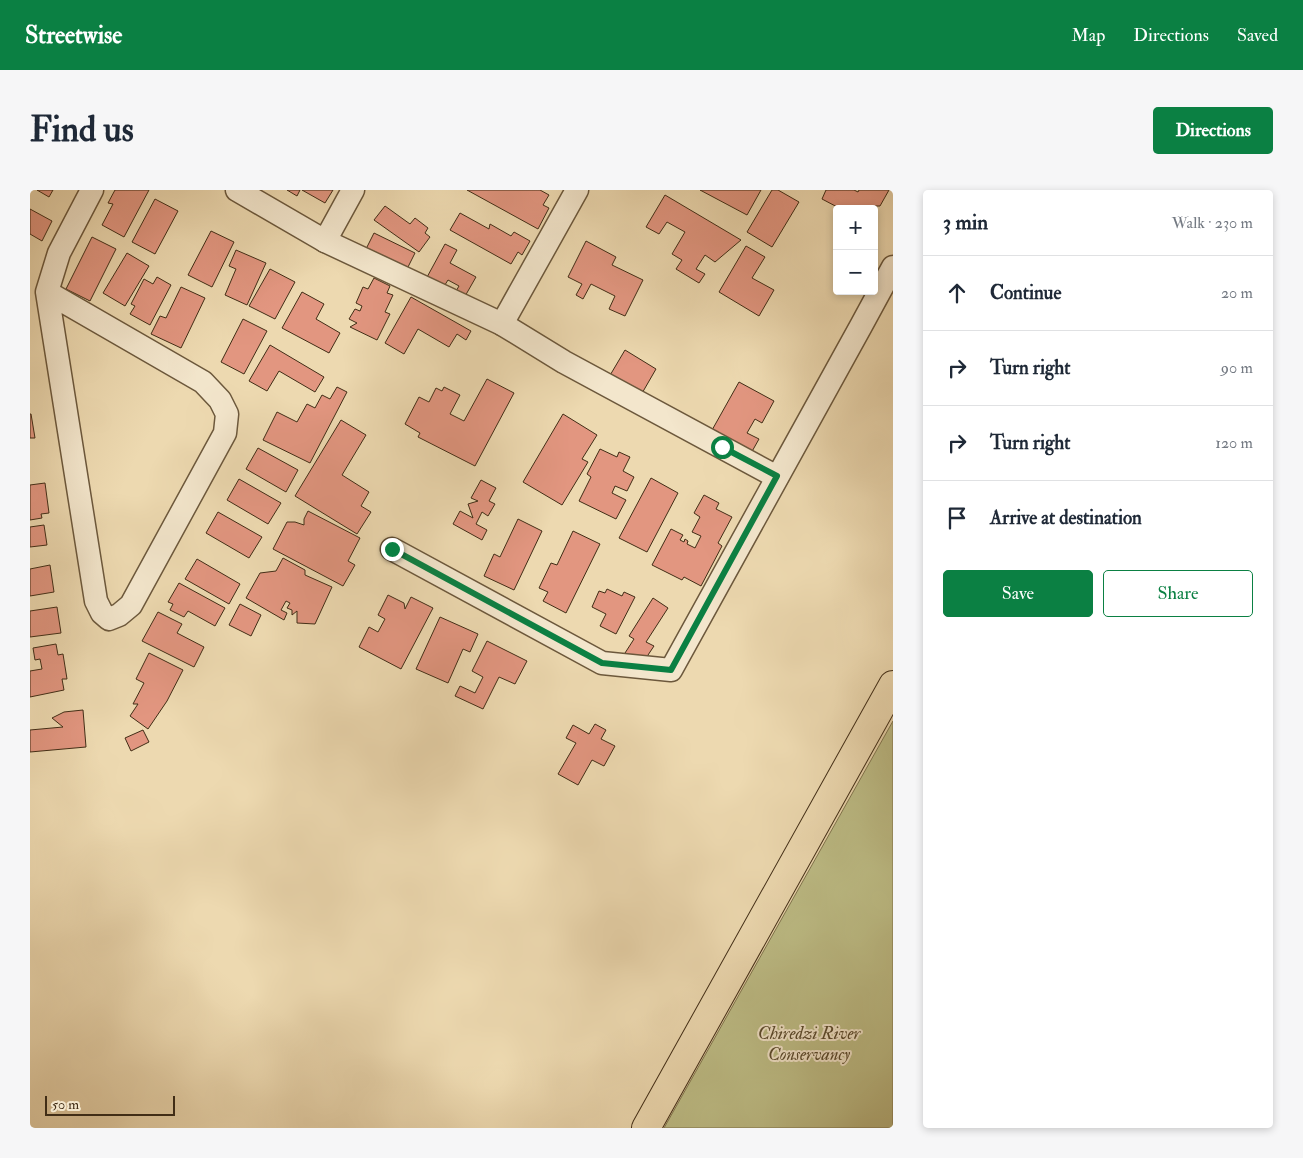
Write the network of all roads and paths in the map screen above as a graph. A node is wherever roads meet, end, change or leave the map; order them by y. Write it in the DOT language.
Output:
graph roads {
  1 [pos="92,190"];
  2 [pos="237,190"];
  3 [pos="354,190"];
  4 [pos="577,190"];
  5 [pos="325,241"];
  6 [pos="893,267"];
  7 [pos="47,292"];
  8 [pos="502,324"];
  9 [pos="777,476"];
  10 [pos="392,549"];
  11 [pos="893,685"];
  12 [pos="646,1128"];
  1 -- 7 [label="street"];
  2 -- 5 [label="street"];
  3 -- 5 [label="street"];
  4 -- 8 [label="street"];
  5 -- 8 [label="street"];
  6 -- 9 [label="street"];
  7 -- 7 [label="street"];
  8 -- 9 [label="street"];
  9 -- 10 [label="street"];
  11 -- 12 [label="highway"];
}
